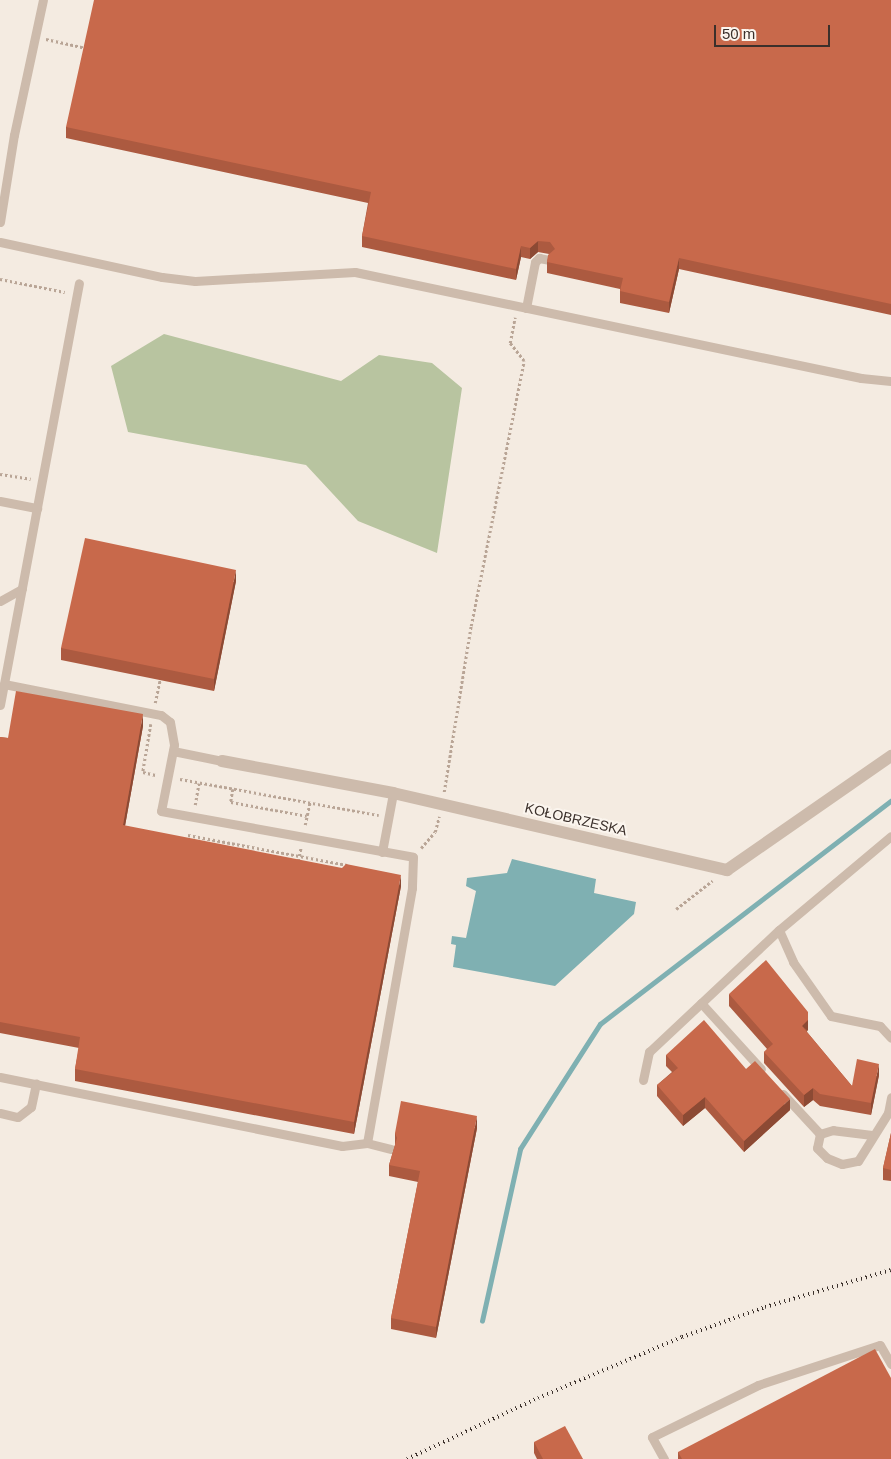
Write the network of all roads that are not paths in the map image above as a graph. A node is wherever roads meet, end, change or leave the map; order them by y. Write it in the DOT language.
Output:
graph roads {
  1 [pos="44,0"];
  2 [pos="0,222"];
  3 [pos="0,242"];
  4 [pos="549,260"];
  5 [pos="79,283"];
  6 [pos="522,307"];
  7 [pos="891,381"];
  8 [pos="0,501"];
  9 [pos="37,508"];
  10 [pos="22,589"];
  11 [pos="0,601"];
  12 [pos="4,684"];
  13 [pos="0,705"];
  14 [pos="173,752"];
  15 [pos="891,756"];
  16 [pos="222,762"];
  17 [pos="393,793"];
  18 [pos="891,836"];
  19 [pos="382,852"];
  20 [pos="779,930"];
  21 [pos="701,1004"];
  22 [pos="891,1038"];
  23 [pos="0,1076"];
  24 [pos="767,1076"];
  25 [pos="642,1080"];
  26 [pos="773,1083"];
  27 [pos="36,1084"];
  28 [pos="891,1097"];
  29 [pos="0,1113"];
  30 [pos="820,1134"];
  31 [pos="872,1135"];
  32 [pos="367,1143"];
  33 [pos="391,1149"];
  34 [pos="891,1364"];
  35 [pos="664,1459"];
  1 -- 2 [label="lane"];
  3 -- 6 [label="lane"];
  4 -- 6 [label="lane"];
  5 -- 9 [label="lane"];
  6 -- 7 [label="lane"];
  8 -- 9 [label="lane"];
  9 -- 10 [label="lane"];
  10 -- 11 [label="lane"];
  10 -- 12 [label="lane"];
  12 -- 13 [label="lane"];
  12 -- 14 [label="lane"];
  14 -- 16 [label="lane"];
  14 -- 19 [label="lane"];
  15 -- 17 [label="street, KOŁOBRZESKA"];
  16 -- 17 [label="street, KOŁOBRZESKA"];
  17 -- 19 [label="lane"];
  18 -- 20 [label="lane"];
  19 -- 32 [label="lane"];
  20 -- 21 [label="lane"];
  20 -- 22 [label="lane"];
  21 -- 24 [label="lane"];
  21 -- 25 [label="lane"];
  23 -- 27 [label="lane"];
  26 -- 30 [label="lane"];
  27 -- 29 [label="lane"];
  27 -- 32 [label="lane"];
  28 -- 31 [label="lane"];
  30 -- 31 [label="lane"];
  30 -- 31 [label="lane"];
  32 -- 33 [label="lane"];
  34 -- 35 [label="lane"];
}
